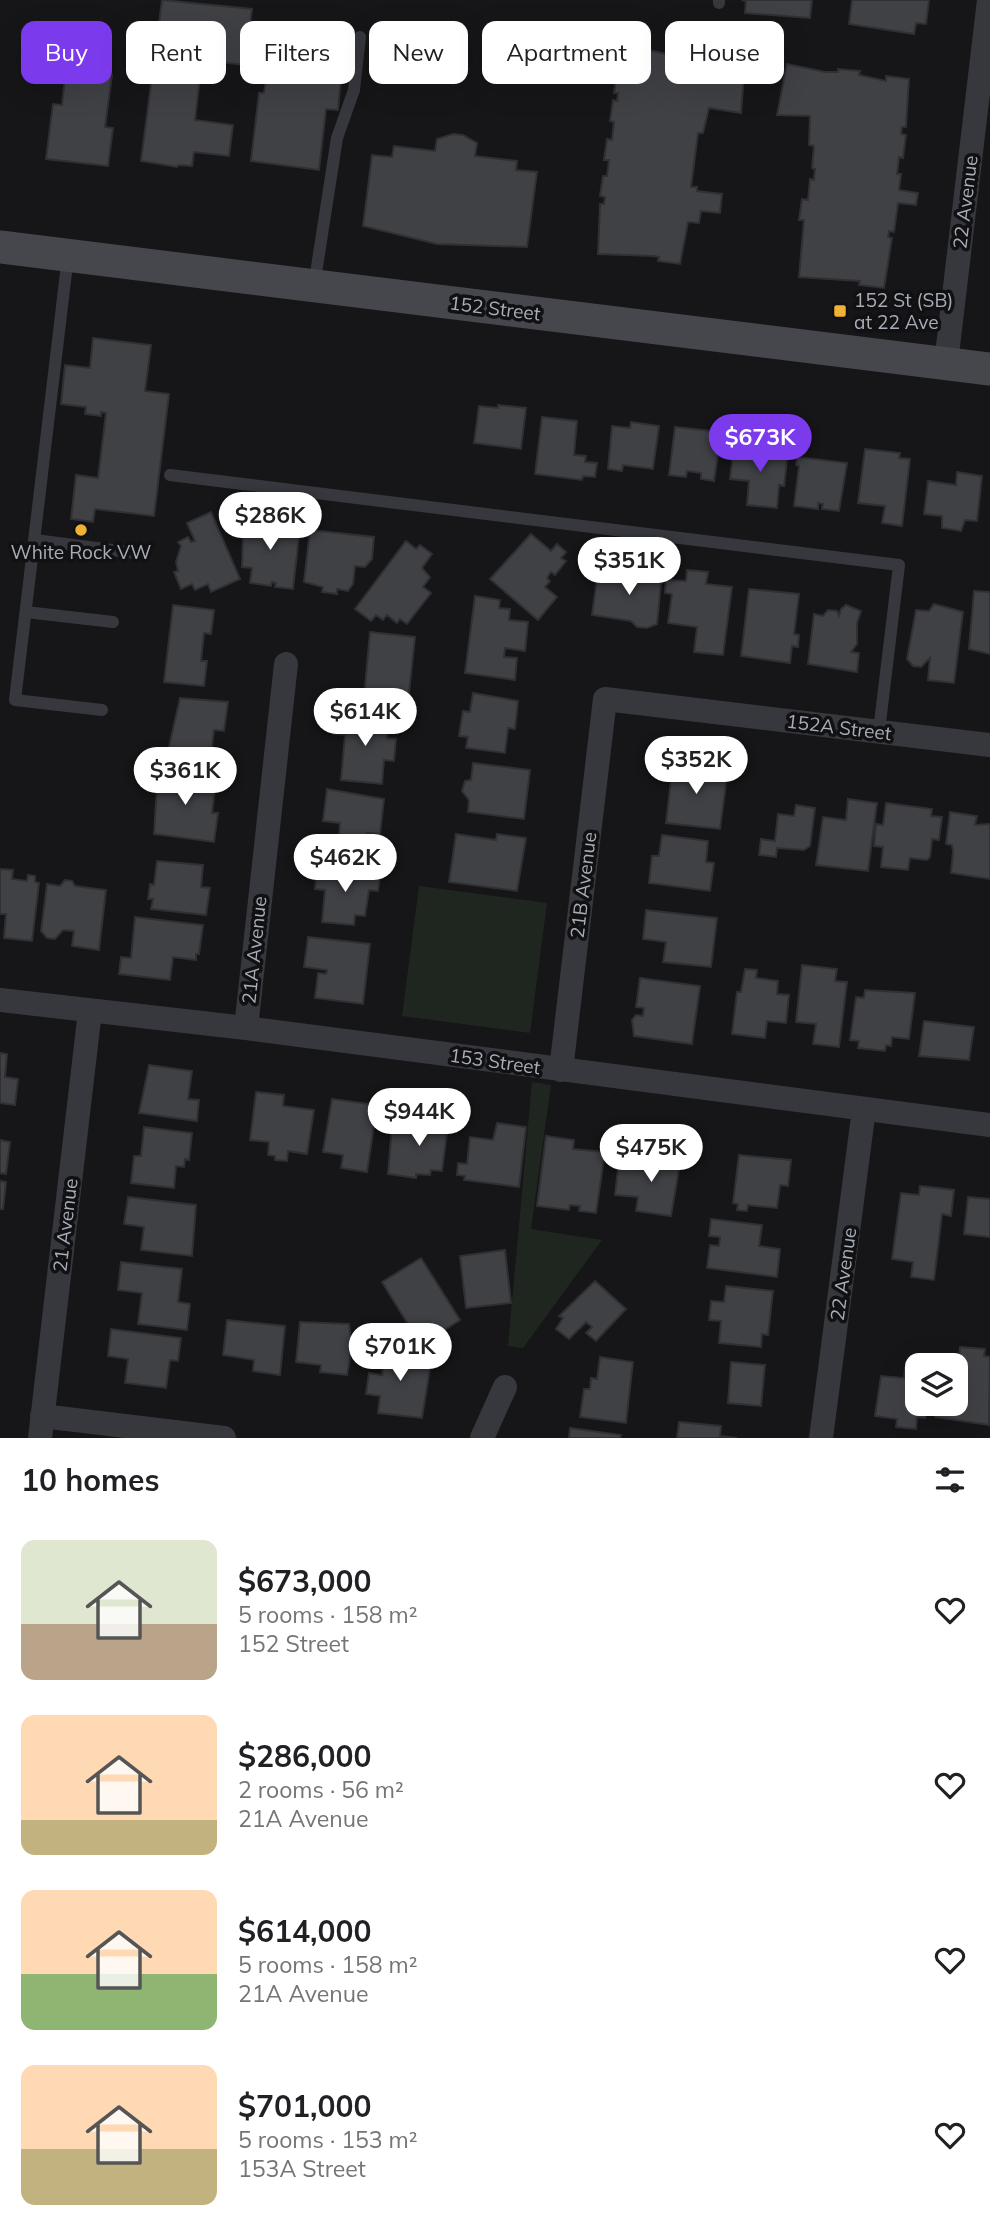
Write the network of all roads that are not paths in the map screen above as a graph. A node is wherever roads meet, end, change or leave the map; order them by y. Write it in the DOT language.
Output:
graph roads {
  1 [pos="989,0"];
  2 [pos="360,37"];
  3 [pos="0,247"];
  4 [pos="68,256"];
  5 [pos="314,286"];
  6 [pos="946,363"];
  7 [pos="990,369"];
  8 [pos="170,475"];
  9 [pos="35,540"];
  10 [pos="135,553"];
  11 [pos="26,612"];
  12 [pos="113,622"];
  13 [pos="286,664"];
  14 [pos="605,699"];
  15 [pos="102,710"];
  16 [pos="879,731"];
  17 [pos="990,745"];
  18 [pos="0,1000"];
  19 [pos="90,1012"];
  20 [pos="246,1028"];
  21 [pos="561,1070"];
  22 [pos="864,1109"];
  23 [pos="990,1125"];
  24 [pos="505,1387"];
  25 [pos="41,1427"];
  26 [pos="224,1438"];
  27 [pos="482,1438"];
  28 [pos="821,1438"];
  1 -- 6 [label="street, 22 Avenue"];
  2 -- 5 [label="lane"];
  3 -- 4 [label="main road, 152 Street"];
  4 -- 5 [label="main road, 152 Street"];
  4 -- 9 [label="lane"];
  5 -- 6 [label="main road, 152 Street"];
  6 -- 7 [label="main road, 152 Street"];
  8 -- 16 [label="lane"];
  9 -- 10 [label="lane"];
  9 -- 11 [label="lane"];
  11 -- 12 [label="lane"];
  11 -- 15 [label="lane"];
  13 -- 20 [label="street, 21A Avenue"];
  14 -- 16 [label="street, 152A Street"];
  14 -- 21 [label="street, 21B Avenue"];
  16 -- 17 [label="street, 152A Street"];
  18 -- 19 [label="street, 153 Street"];
  19 -- 20 [label="street, 153 Street"];
  19 -- 25 [label="street, 21 Avenue"];
  20 -- 21 [label="street, 153 Street"];
  21 -- 22 [label="street, 153 Street"];
  22 -- 23 [label="street, 153 Street"];
  22 -- 28 [label="street, 22 Avenue"];
  24 -- 27 [label="street"];
  25 -- 26 [label="street"];
}
